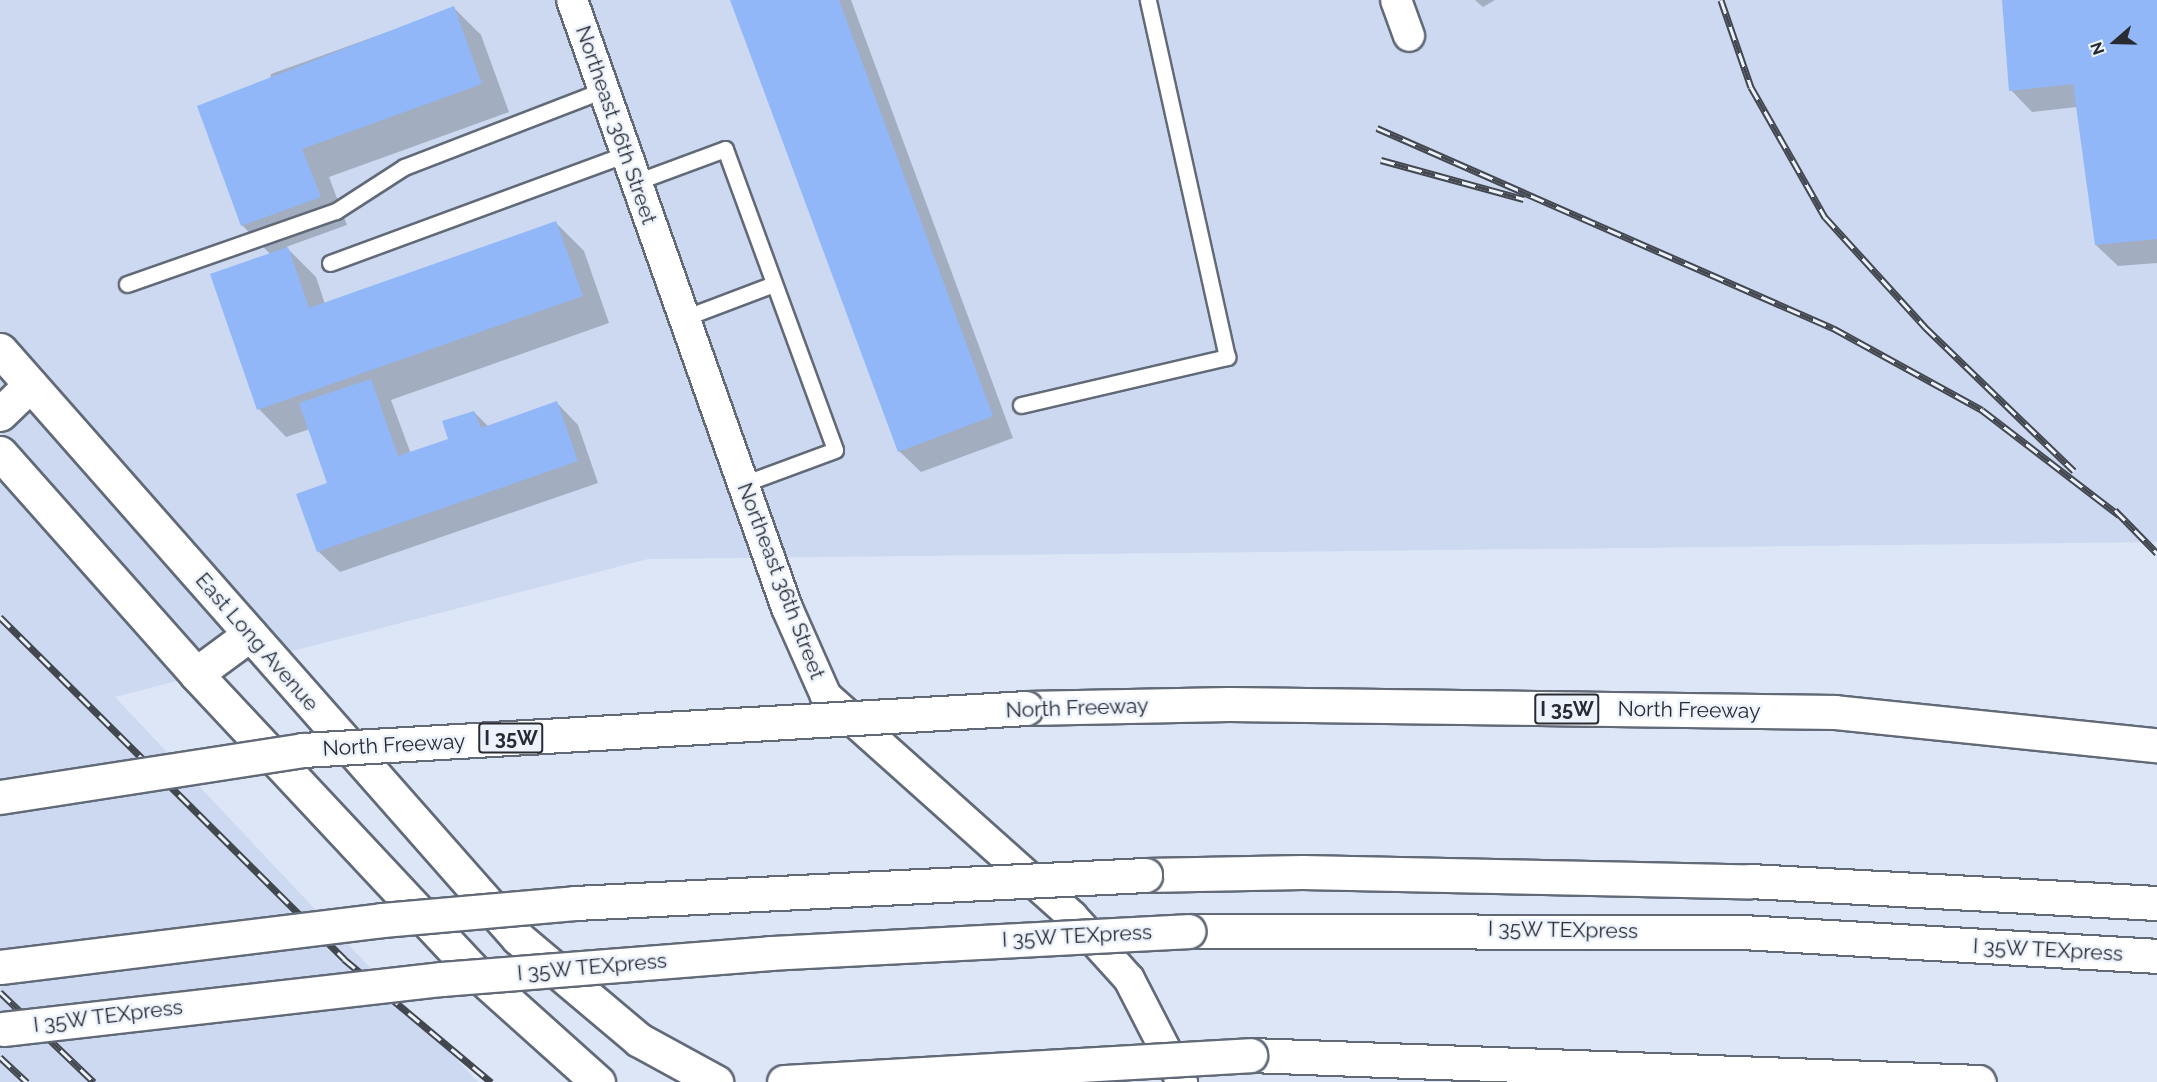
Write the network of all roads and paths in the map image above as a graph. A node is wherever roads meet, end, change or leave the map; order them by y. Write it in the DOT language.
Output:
graph roads {
  1 [pos="572,0"];
  2 [pos="1148,0"];
  3 [pos="1396,0"];
  4 [pos="1409,36"];
  5 [pos="604,90"];
  6 [pos="627,154"];
  7 [pos="636,183"];
  8 [pos="330,262"];
  9 [pos="127,284"];
  10 [pos="774,284"];
  11 [pos="684,318"];
  12 [pos="0,350"];
  13 [pos="30,385"];
  14 [pos="1022,405"];
  15 [pos="0,414"];
  16 [pos="0,453"];
  17 [pos="743,484"];
  18 [pos="250,634"];
  19 [pos="196,674"];
  20 [pos="2157,746"];
  21 [pos="0,797"];
  22 [pos="2157,903"];
  23 [pos="2157,956"];
  24 [pos="0,967"];
  25 [pos="1,1029"];
  26 [pos="598,1082"];
  27 [pos="716,1082"];
  28 [pos="784,1082"];
  29 [pos="1182,1082"];
  30 [pos="1978,1082"];
  1 -- 5 [label="street, Northeast 36th Street"];
  2 -- 14 [label="lane"];
  3 -- 4 [label="street"];
  5 -- 6 [label="street, Northeast 36th Street"];
  5 -- 9 [label="lane"];
  6 -- 7 [label="street, Northeast 36th Street"];
  6 -- 8 [label="lane"];
  7 -- 10 [label="lane"];
  7 -- 11 [label="street, Northeast 36th Street"];
  10 -- 11 [label="lane"];
  10 -- 17 [label="lane"];
  11 -- 17 [label="street, Northeast 36th Street"];
  12 -- 13 [label="main road, East Long Avenue"];
  13 -- 15 [label="main road"];
  13 -- 18 [label="main road, East Long Avenue"];
  16 -- 19 [label="main road"];
  17 -- 29 [label="street, Northeast 36th Street"];
  18 -- 19 [label="main road"];
  18 -- 27 [label="main road, East Long Avenue"];
  19 -- 26 [label="main road"];
  20 -- 21 [label="main road, North Freeway / I 35W, bridge"];
  22 -- 24 [label="main road, bridge"];
  23 -- 25 [label="main road, I 35W TEXpress, bridge"];
  28 -- 30 [label="main road, bridge"];
}
